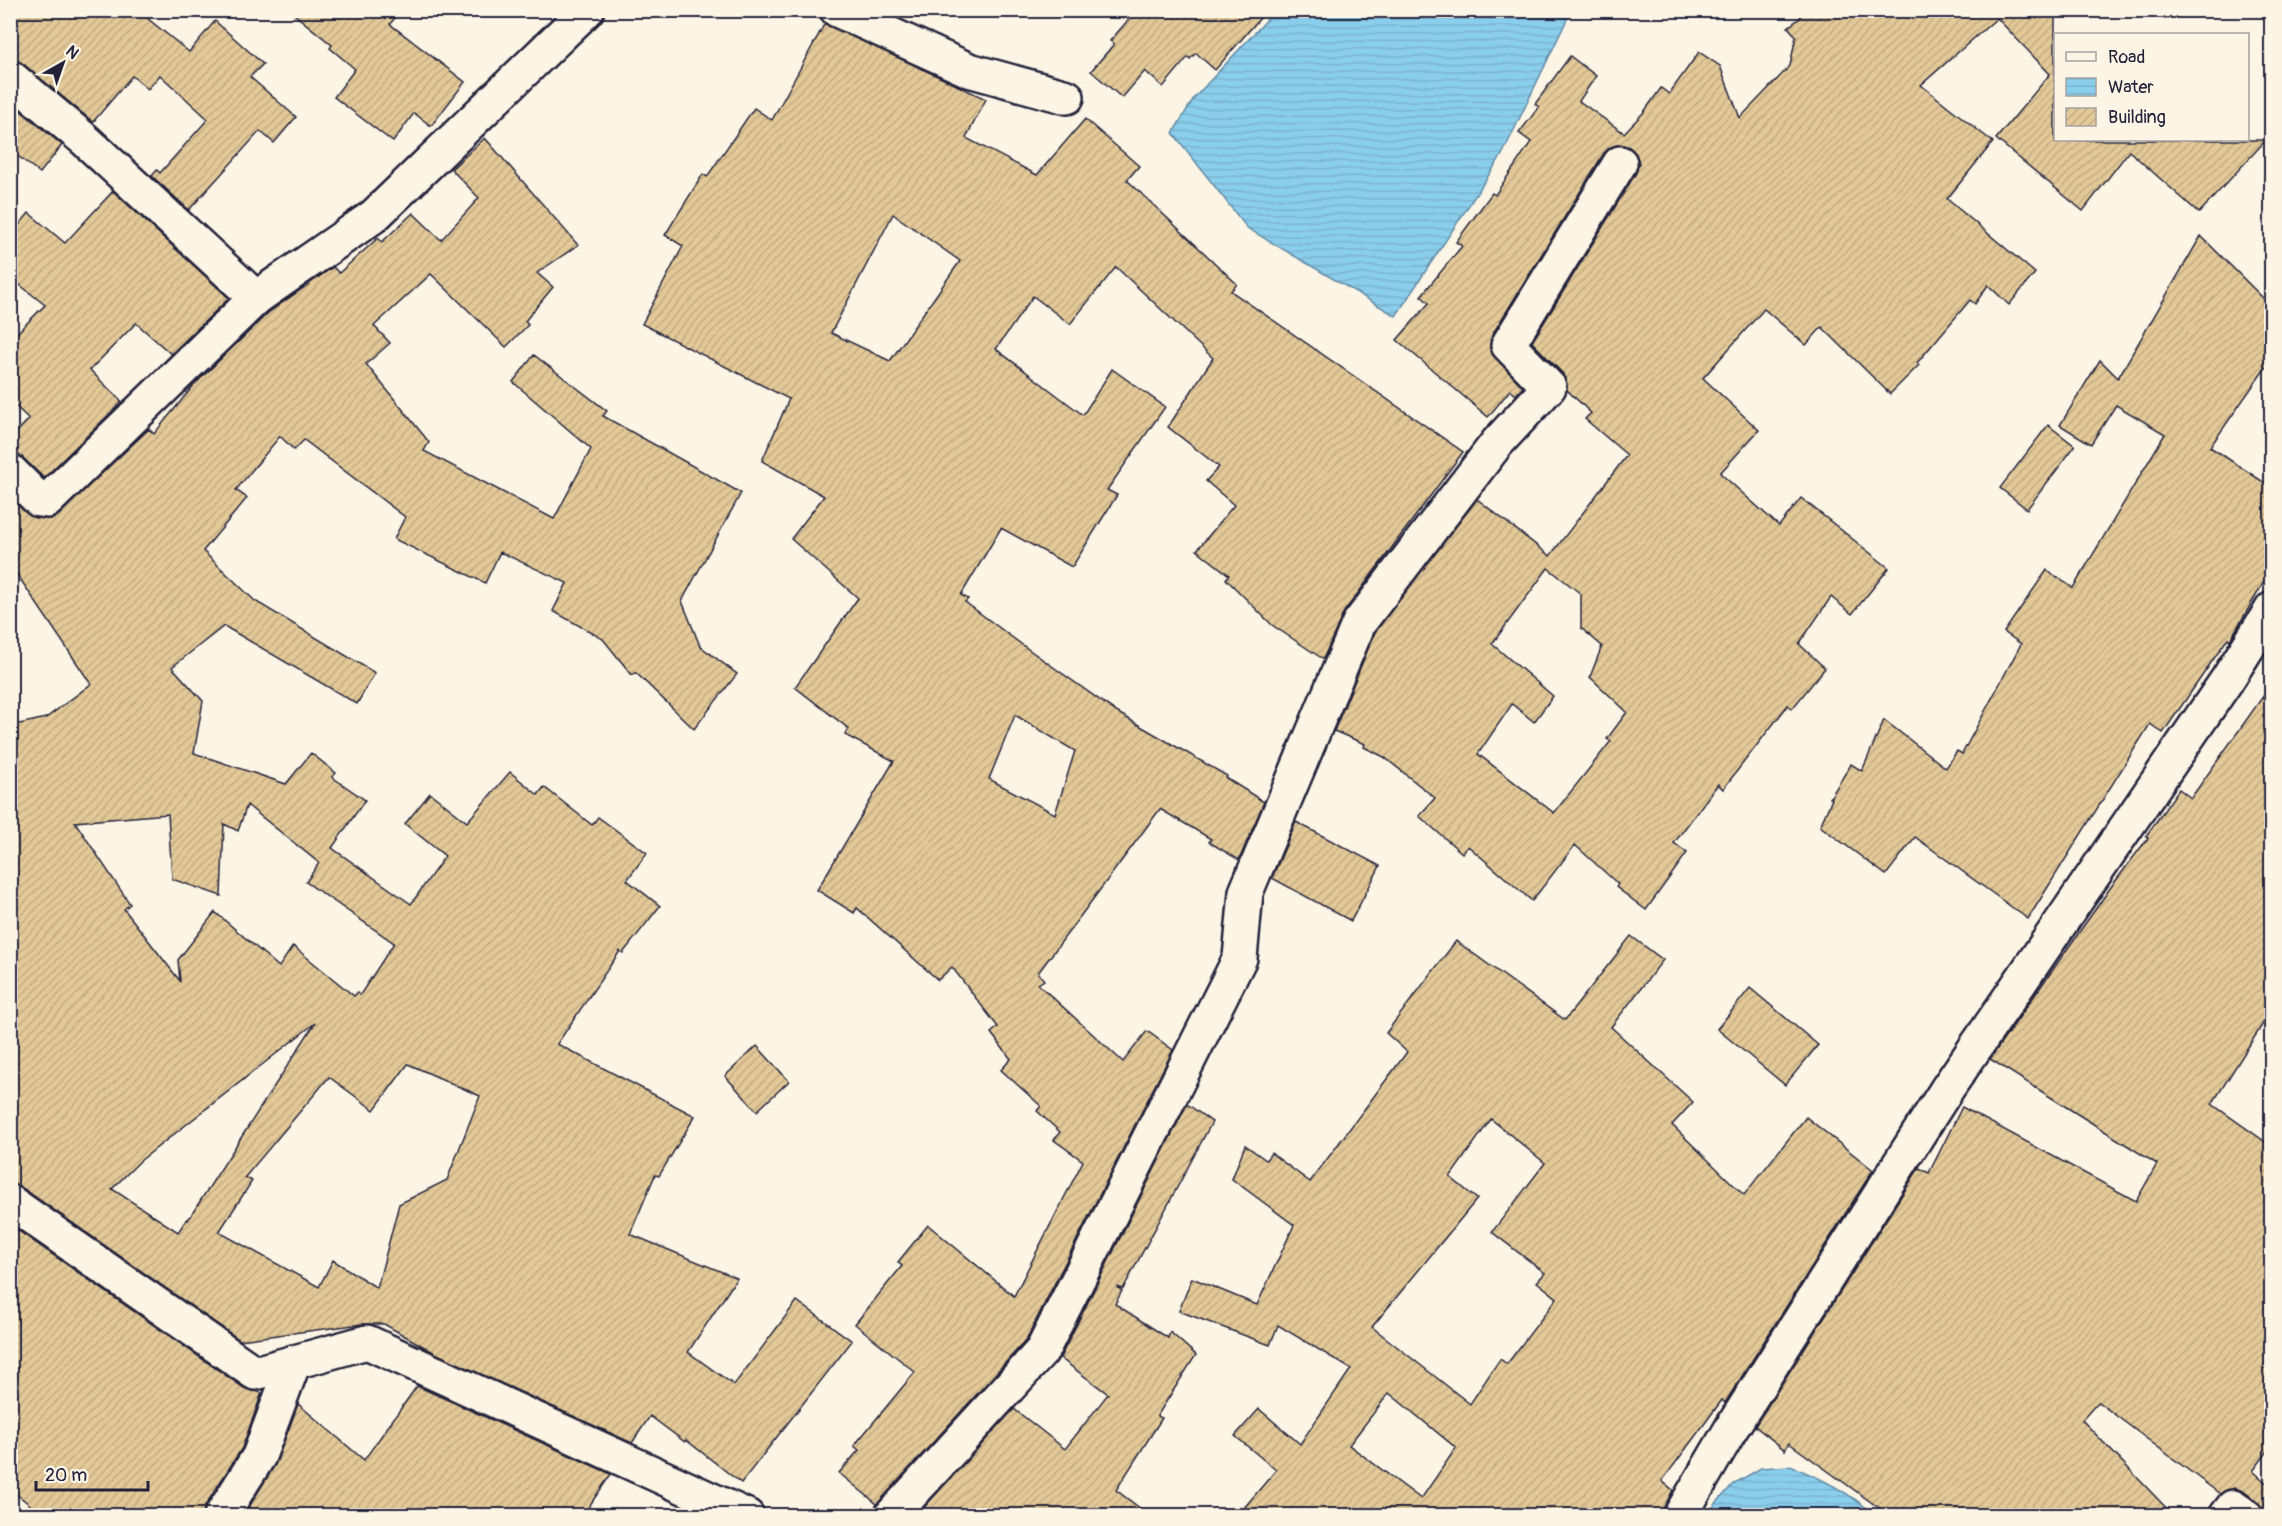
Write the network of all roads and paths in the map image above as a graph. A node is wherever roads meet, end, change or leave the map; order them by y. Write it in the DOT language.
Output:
graph roads {
  1 [pos="587,10"];
  2 [pos="837,10"];
  3 [pos="10,77"];
  4 [pos="1067,97"];
  5 [pos="1620,164"];
  6 [pos="256,298"];
  7 [pos="10,471"];
  8 [pos="2271,609"];
  9 [pos="10,1202"];
  10 [pos="294,1362"];
  11 [pos="221,1515"];
  12 [pos="746,1515"];
  13 [pos="891,1515"];
  14 [pos="1680,1515"];
  15 [pos="2226,1515"];
  16 [pos="2246,1515"];
  1 -- 6 [label="street"];
  2 -- 4 [label="street"];
  3 -- 6 [label="street"];
  5 -- 13 [label="street"];
  6 -- 7 [label="street"];
  8 -- 14 [label="street"];
  9 -- 10 [label="street"];
  10 -- 11 [label="street"];
  10 -- 12 [label="street"];
  15 -- 16 [label="street"];
}
